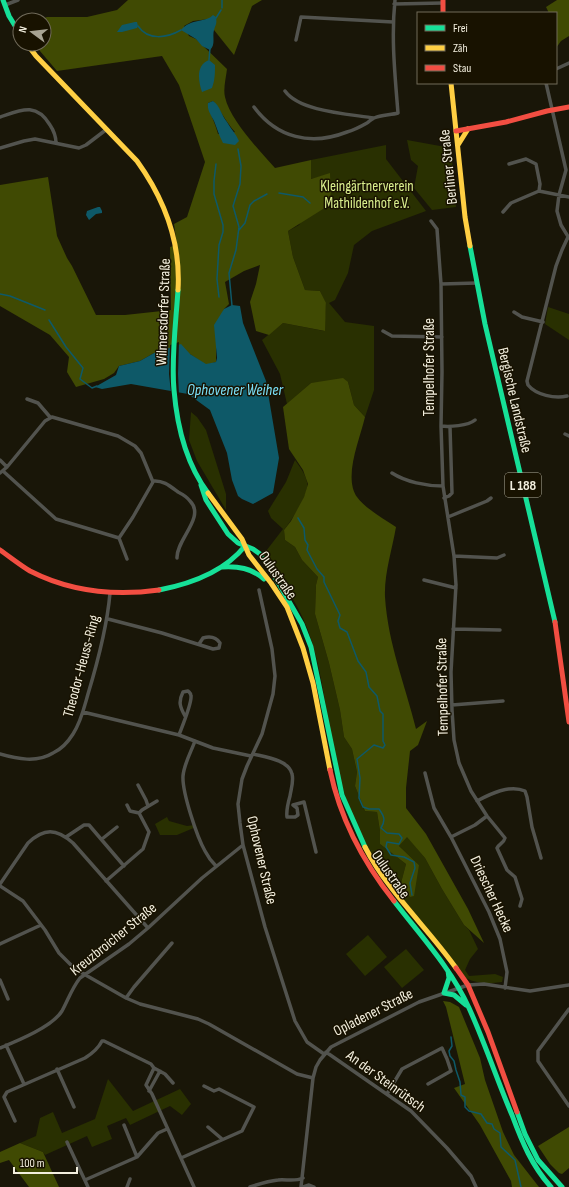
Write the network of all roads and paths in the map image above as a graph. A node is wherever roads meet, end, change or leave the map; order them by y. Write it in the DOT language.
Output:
graph roads {
  1 [pos="18,0"];
  2 [pos="443,1"];
  3 [pos="395,2"];
  4 [pos="4,3"];
  5 [pos="444,12"];
  6 [pos="12,20"];
  7 [pos="393,22"];
  8 [pos="296,40"];
  9 [pos="33,52"];
  10 [pos="569,63"];
  11 [pos="557,69"];
  12 [pos="451,84"];
  13 [pos="546,84"];
  14 [pos="285,91"];
  15 [pos="254,107"];
  16 [pos="569,107"];
  17 [pos="552,111"];
  18 [pos="0,117"];
  19 [pos="374,118"];
  20 [pos="107,129"];
  21 [pos="468,129"];
  22 [pos="456,131"];
  23 [pos="56,143"];
  24 [pos="458,146"];
  25 [pos="0,148"];
  26 [pos="509,164"];
  27 [pos="539,191"];
  28 [pos="559,196"];
  29 [pos="569,197"];
  30 [pos="503,212"];
  31 [pos="431,220"];
  32 [pos="569,238"];
  33 [pos="470,249"];
  34 [pos="477,282"];
  35 [pos="441,284"];
  36 [pos="514,312"];
  37 [pos="542,322"];
  38 [pos="383,331"];
  39 [pos="442,337"];
  40 [pos="567,396"];
  41 [pos="28,399"];
  42 [pos="50,417"];
  43 [pos="475,420"];
  44 [pos="441,426"];
  45 [pos="450,427"];
  46 [pos="0,460"];
  47 [pos="7,467"];
  48 [pos="2,472"];
  49 [pos="392,473"];
  50 [pos="153,481"];
  51 [pos="443,486"];
  52 [pos="444,498"];
  53 [pos="491,498"];
  54 [pos="448,518"];
  55 [pos="119,538"];
  56 [pos="245,546"];
  57 [pos="0,550"];
  58 [pos="504,555"];
  59 [pos="454,556"];
  60 [pos="177,558"];
  61 [pos="127,559"];
  62 [pos="221,567"];
  63 [pos="424,580"];
  64 [pos="456,588"];
  65 [pos="259,590"];
  66 [pos="110,593"];
  67 [pos="290,615"];
  68 [pos="108,619"];
  69 [pos="453,629"];
  70 [pos="500,630"];
  71 [pos="199,644"];
  72 [pos="567,693"];
  73 [pos="503,701"];
  74 [pos="452,705"];
  75 [pos="83,712"];
  76 [pos="185,716"];
  77 [pos="569,722"];
  78 [pos="179,735"];
  79 [pos="195,741"];
  80 [pos="0,754"];
  81 [pos="252,755"];
  82 [pos="425,773"];
  83 [pos="138,785"];
  84 [pos="157,801"];
  85 [pos="477,801"];
  86 [pos="127,805"];
  87 [pos="288,805"];
  88 [pos="293,805"];
  89 [pos="148,806"];
  90 [pos="139,813"];
  91 [pos="488,816"];
  92 [pos="117,827"];
  93 [pos="66,837"];
  94 [pos="451,837"];
  95 [pos="102,839"];
  96 [pos="243,845"];
  97 [pos="316,852"];
  98 [pos="541,858"];
  99 [pos="124,866"];
  100 [pos="216,866"];
  101 [pos="106,881"];
  102 [pos="0,885"];
  103 [pos="520,906"];
  104 [pos="41,925"];
  105 [pos="148,928"];
  106 [pos="172,943"];
  107 [pos="0,944"];
  108 [pos="448,969"];
  109 [pos="84,975"];
  110 [pos="0,980"];
  111 [pos="569,985"];
  112 [pos="468,986"];
  113 [pos="459,987"];
  114 [pos="505,988"];
  115 [pos="444,993"];
  116 [pos="126,998"];
  117 [pos="8,999"];
  118 [pos="469,1007"];
  119 [pos="569,1009"];
  120 [pos="6,1046"];
  121 [pos="0,1048"];
  122 [pos="325,1053"];
  123 [pos="154,1068"];
  124 [pos="57,1069"];
  125 [pos="160,1071"];
  126 [pos="312,1078"];
  127 [pos="174,1083"];
  128 [pos="24,1084"];
  129 [pos="428,1084"];
  130 [pos="204,1086"];
  131 [pos="150,1091"];
  132 [pos="387,1094"];
  133 [pos="569,1106"];
  134 [pos="74,1107"];
  135 [pos="15,1121"];
  136 [pos="124,1126"];
  137 [pos="208,1127"];
  138 [pos="167,1129"];
  139 [pos="222,1140"];
  140 [pos="66,1142"];
  141 [pos="137,1157"];
  142 [pos="181,1158"];
  143 [pos="303,1178"];
  144 [pos="130,1179"];
  145 [pos="85,1180"];
  146 [pos="88,1187"];
  147 [pos="127,1187"];
  148 [pos="194,1187"];
  149 [pos="250,1187"];
  150 [pos="302,1187"];
  151 [pos="314,1187"];
  152 [pos="476,1187"];
  153 [pos="550,1187"];
  154 [pos="562,1187"];
  1 -- 4 [label="street"];
  2 -- 3 [label="street"];
  2 -- 5 [label="main road"];
  3 -- 7 [label="street"];
  4 -- 6 [label="main road"];
  7 -- 8 [label="street"];
  7 -- 19 [label="street"];
  9 -- 20 [label="main road, Wilmersdorfer Straße"];
  10 -- 11 [label="street"];
  12 -- 22 [label="main road, Berliner Straße / L 188"];
  13 -- 17 [label="street"];
  14 -- 19 [label="street"];
  15 -- 19 [label="street"];
  16 -- 17 [label="main road"];
  17 -- 21 [label="main road"];
  17 -- 28 [label="street"];
  18 -- 23 [label="street"];
  20 -- 23 [label="street"];
  20 -- 56 [label="main road, Wilmersdorfer Straße"];
  21 -- 22 [label="main road"];
  21 -- 24 [label="main road"];
  22 -- 24 [label="main road, Berliner Straße / L 188"];
  23 -- 25 [label="street"];
  24 -- 33 [label="main road, Berliner Straße / L 188"];
  26 -- 27 [label="street"];
  27 -- 28 [label="street"];
  27 -- 30 [label="street"];
  28 -- 29 [label="street"];
  28 -- 32 [label="street"];
  31 -- 35 [label="street, Tempelhofer Straße"];
  32 -- 37 [label="street"];
  33 -- 34 [label="main road, Bergische Landstraße / L 188"];
  34 -- 35 [label="street"];
  34 -- 72 [label="main road, Bergische Landstraße / L 188"];
  35 -- 39 [label="street, Tempelhofer Straße"];
  36 -- 37 [label="street"];
  37 -- 40 [label="street"];
  38 -- 39 [label="street"];
  39 -- 44 [label="street, Tempelhofer Straße"];
  41 -- 42 [label="street"];
  42 -- 47 [label="street"];
  42 -- 50 [label="street"];
  43 -- 45 [label="street"];
  44 -- 45 [label="street"];
  44 -- 51 [label="street, Tempelhofer Straße"];
  45 -- 52 [label="street, Tempelhofer Straße"];
  46 -- 47 [label="street"];
  47 -- 48 [label="street"];
  48 -- 55 [label="street"];
  49 -- 51 [label="street"];
  50 -- 55 [label="street"];
  50 -- 60 [label="street"];
  51 -- 52 [label="street, Tempelhofer Straße"];
  52 -- 54 [label="street, Tempelhofer Straße"];
  53 -- 54 [label="street"];
  54 -- 59 [label="street, Tempelhofer Straße"];
  55 -- 61 [label="street"];
  56 -- 62 [label="main road"];
  56 -- 67 [label="main road, Oulustraße"];
  56 -- 112 [label="main road, Oulustraße"];
  57 -- 66 [label="main road"];
  58 -- 59 [label="street"];
  59 -- 64 [label="street, Tempelhofer Straße"];
  62 -- 66 [label="main road"];
  62 -- 67 [label="main road"];
  63 -- 64 [label="street"];
  64 -- 69 [label="street, Tempelhofer Straße"];
  65 -- 81 [label="street, Ophovener Straße"];
  66 -- 68 [label="street, Theodor-Heuss-Ring"];
  67 -- 108 [label="main road, Oulustraße"];
  68 -- 71 [label="street"];
  68 -- 75 [label="street, Theodor-Heuss-Ring"];
  69 -- 70 [label="street"];
  69 -- 74 [label="street, Tempelhofer Straße"];
  71 -- 71 [label="street"];
  72 -- 77 [label="main road, Bergische Landstraße / L 188"];
  73 -- 74 [label="street"];
  74 -- 85 [label="street, Tempelhofer Straße"];
  75 -- 78 [label="street"];
  75 -- 80 [label="street, Theodor-Heuss-Ring"];
  76 -- 76 [label="street"];
  76 -- 78 [label="street"];
  78 -- 79 [label="street"];
  79 -- 81 [label="street"];
  79 -- 100 [label="street"];
  81 -- 87 [label="street"];
  81 -- 96 [label="street, Ophovener Straße"];
  82 -- 94 [label="street, Driescher Hecke"];
  83 -- 89 [label="street"];
  84 -- 89 [label="street"];
  85 -- 91 [label="street, Tempelhofer Straße"];
  85 -- 98 [label="street"];
  86 -- 90 [label="street"];
  87 -- 88 [label="street"];
  87 -- 88 [label="street"];
  88 -- 97 [label="street"];
  89 -- 90 [label="street"];
  90 -- 99 [label="street"];
  91 -- 94 [label="street"];
  91 -- 103 [label="street, Tempelhofer Straße"];
  92 -- 95 [label="street"];
  93 -- 95 [label="street"];
  93 -- 101 [label="street"];
  93 -- 102 [label="street"];
  94 -- 114 [label="street, Driescher Hecke"];
  95 -- 99 [label="street"];
  96 -- 100 [label="street, Kreuzbroicher Straße"];
  96 -- 122 [label="street, Ophovener Straße"];
  99 -- 101 [label="street"];
  100 -- 105 [label="street, Kreuzbroicher Straße"];
  101 -- 105 [label="street"];
  102 -- 104 [label="street"];
  104 -- 107 [label="street"];
  104 -- 109 [label="street"];
  105 -- 109 [label="street, Kreuzbroicher Straße"];
  106 -- 116 [label="street"];
  108 -- 113 [label="main road, Oulustraße"];
  108 -- 115 [label="main road"];
  109 -- 116 [label="street"];
  109 -- 120 [label="street, Kreuzbroicher Straße"];
  110 -- 117 [label="street"];
  111 -- 114 [label="street, Opladener Straße"];
  112 -- 113 [label="street, Opladener Straße"];
  112 -- 114 [label="street, Opladener Straße"];
  112 -- 154 [label="main road, Oulustraße"];
  113 -- 115 [label="street, Opladener Straße"];
  113 -- 118 [label="main road, Oulustraße"];
  115 -- 118 [label="main road"];
  115 -- 122 [label="street, Opladener Straße"];
  116 -- 126 [label="street"];
  118 -- 153 [label="main road, Oulustraße"];
  119 -- 133 [label="street"];
  120 -- 121 [label="street, Kreuzbroicher Straße"];
  120 -- 128 [label="street"];
  122 -- 126 [label="street, Opladener Straße"];
  122 -- 132 [label="street, An der Steinrütsch"];
  123 -- 124 [label="street"];
  123 -- 125 [label="street"];
  123 -- 131 [label="street"];
  124 -- 128 [label="street"];
  124 -- 134 [label="street"];
  125 -- 127 [label="street"];
  125 -- 131 [label="street"];
  126 -- 143 [label="street, Opladener Straße"];
  128 -- 135 [label="street"];
  129 -- 132 [label="street"];
  130 -- 139 [label="street"];
  131 -- 138 [label="street"];
  132 -- 152 [label="street, An der Steinrütsch"];
  136 -- 141 [label="street"];
  137 -- 139 [label="street"];
  138 -- 141 [label="street"];
  138 -- 142 [label="street"];
  139 -- 142 [label="street"];
  140 -- 145 [label="street"];
  141 -- 145 [label="street"];
  142 -- 148 [label="street"];
  143 -- 149 [label="street"];
  143 -- 150 [label="street, Opladener Straße"];
  144 -- 147 [label="street"];
  145 -- 146 [label="street"];
  150 -- 151 [label="street"];
}
